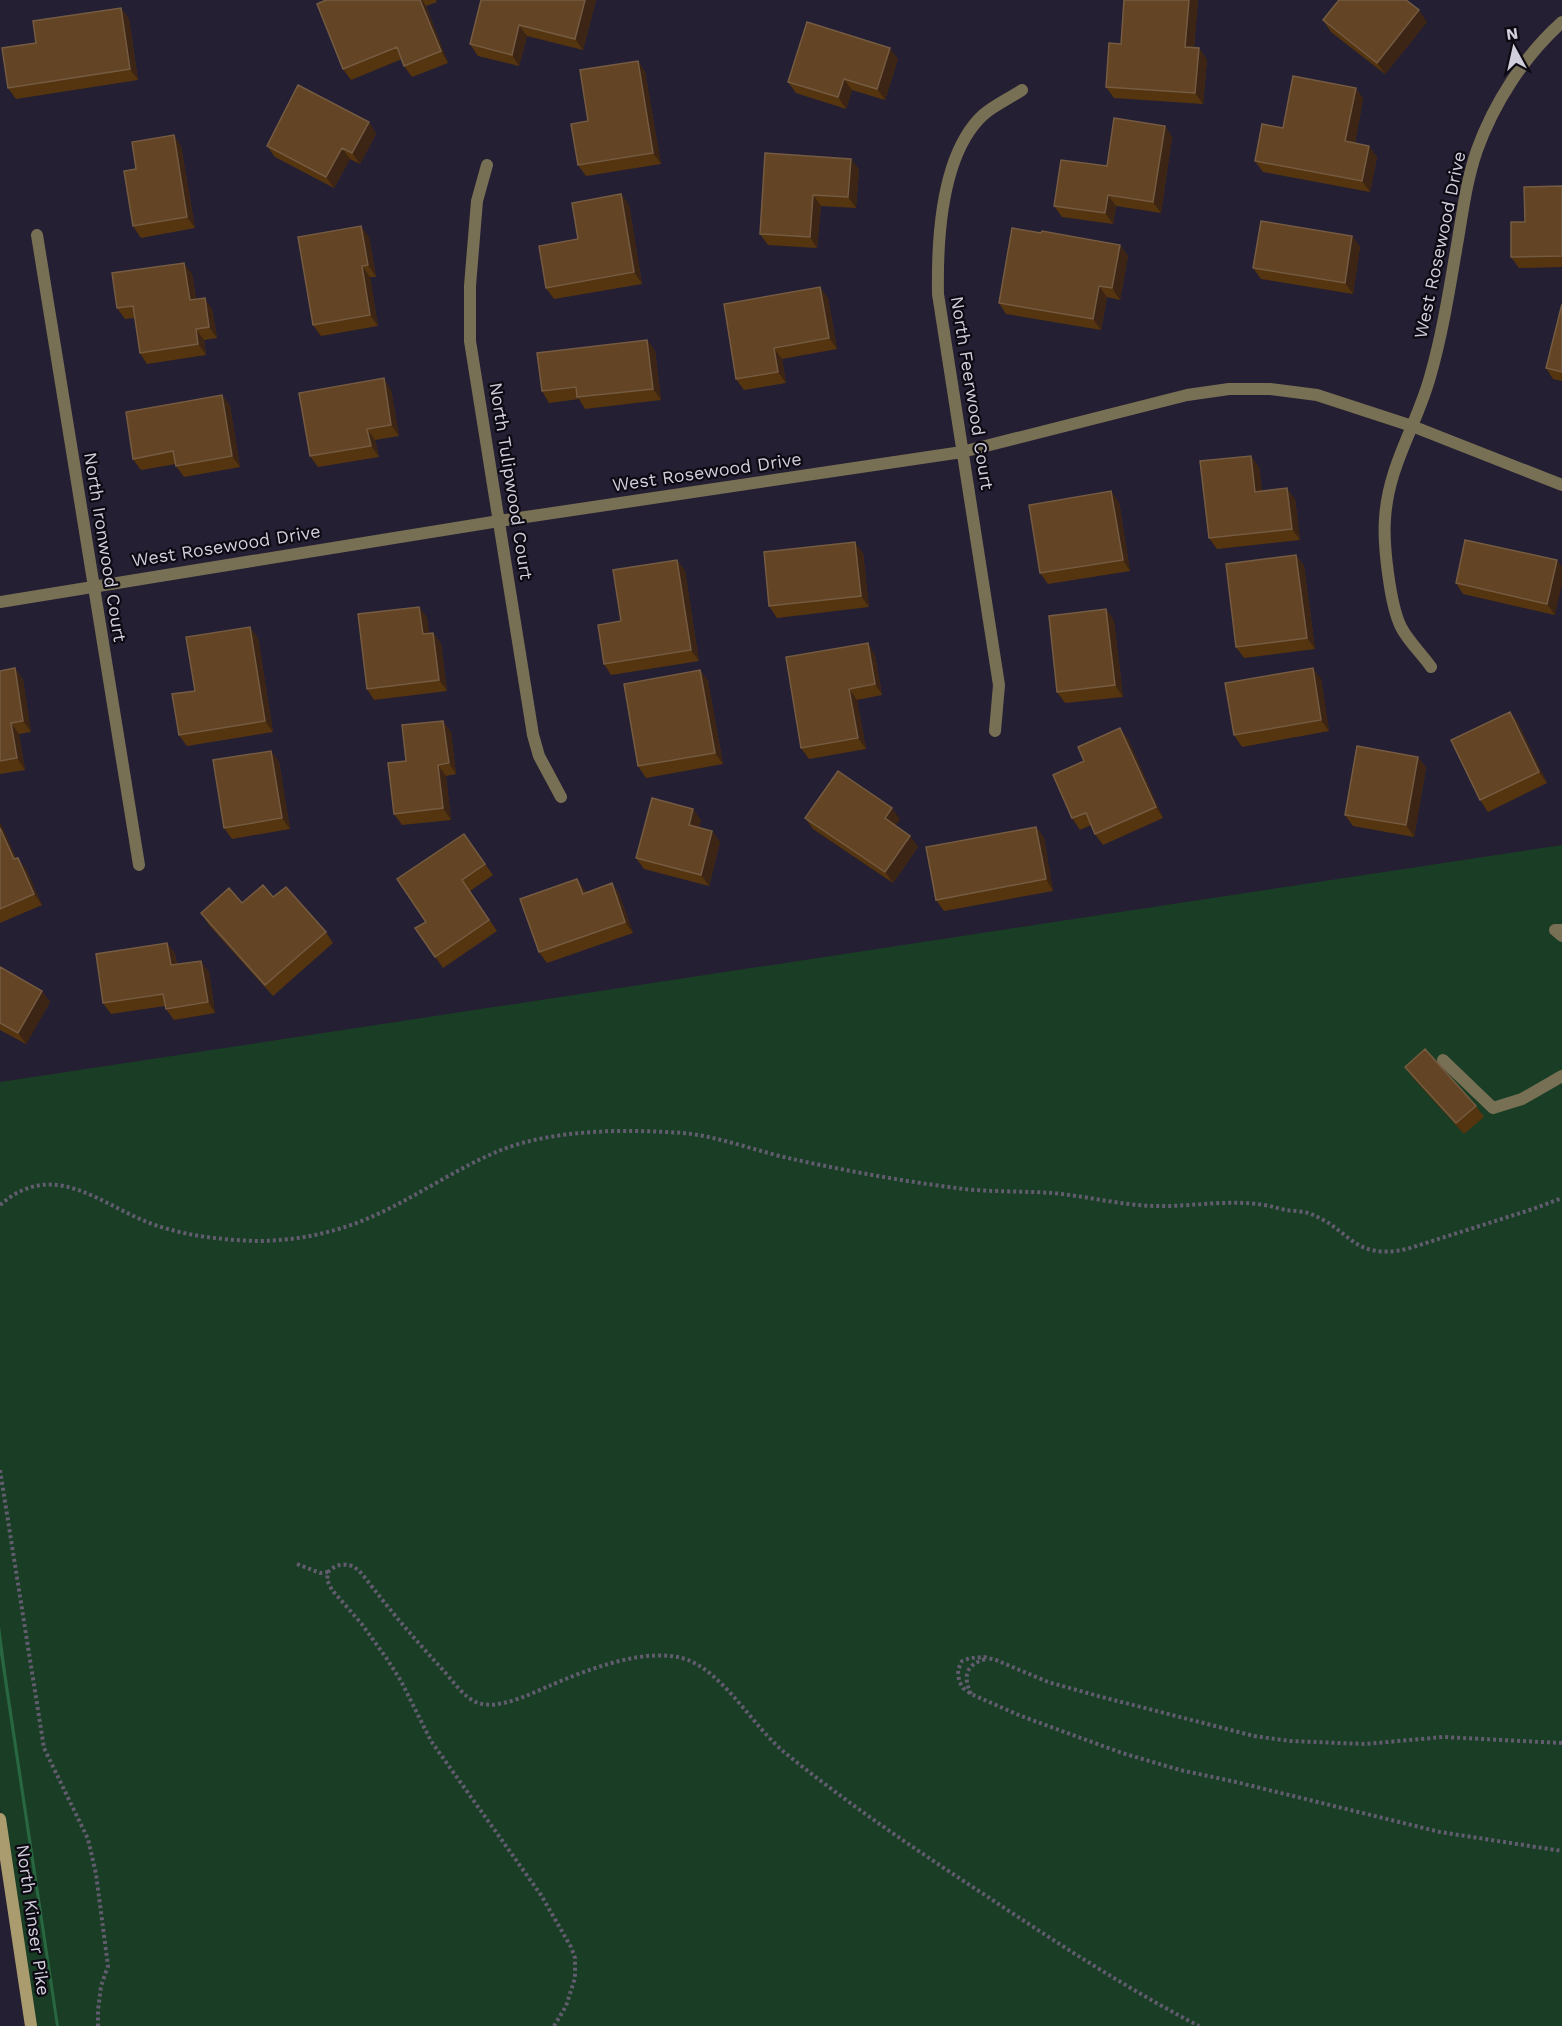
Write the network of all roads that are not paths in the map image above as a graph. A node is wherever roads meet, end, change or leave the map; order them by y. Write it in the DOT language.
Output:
graph roads {
  1 [pos="1562,22"];
  2 [pos="1022,90"];
  3 [pos="487,165"];
  4 [pos="37,235"];
  5 [pos="1412,426"];
  6 [pos="962,452"];
  7 [pos="1562,485"];
  8 [pos="499,521"];
  9 [pos="93,586"];
  10 [pos="0,602"];
  11 [pos="1431,667"];
  12 [pos="996,731"];
  13 [pos="561,797"];
  14 [pos="139,865"];
  15 [pos="1562,930"];
  16 [pos="1562,936"];
  17 [pos="1443,1060"];
  18 [pos="1562,1076"];
  19 [pos="0,1819"];
  20 [pos="1,1836"];
  21 [pos="31,2026"];
  1 -- 5 [label="street, West Rosewood Drive"];
  2 -- 6 [label="street, North Feerwood Court"];
  3 -- 8 [label="street, North Tulipwood Court"];
  4 -- 9 [label="street, North Ironwood Court"];
  5 -- 6 [label="street, West Rosewood Drive"];
  5 -- 7 [label="street, West Rosewood Drive"];
  5 -- 11 [label="street"];
  6 -- 8 [label="street, West Rosewood Drive"];
  6 -- 12 [label="street, North Feerwood Court"];
  8 -- 9 [label="street, West Rosewood Drive"];
  8 -- 13 [label="street, North Tulipwood Court"];
  9 -- 10 [label="street, West Rosewood Drive"];
  9 -- 14 [label="street, North Ironwood Court"];
  15 -- 16 [label="street"];
  17 -- 18 [label="street"];
  19 -- 20 [label="street, North Kinser Pike"];
  20 -- 21 [label="street, North Kinser Pike"];
}
